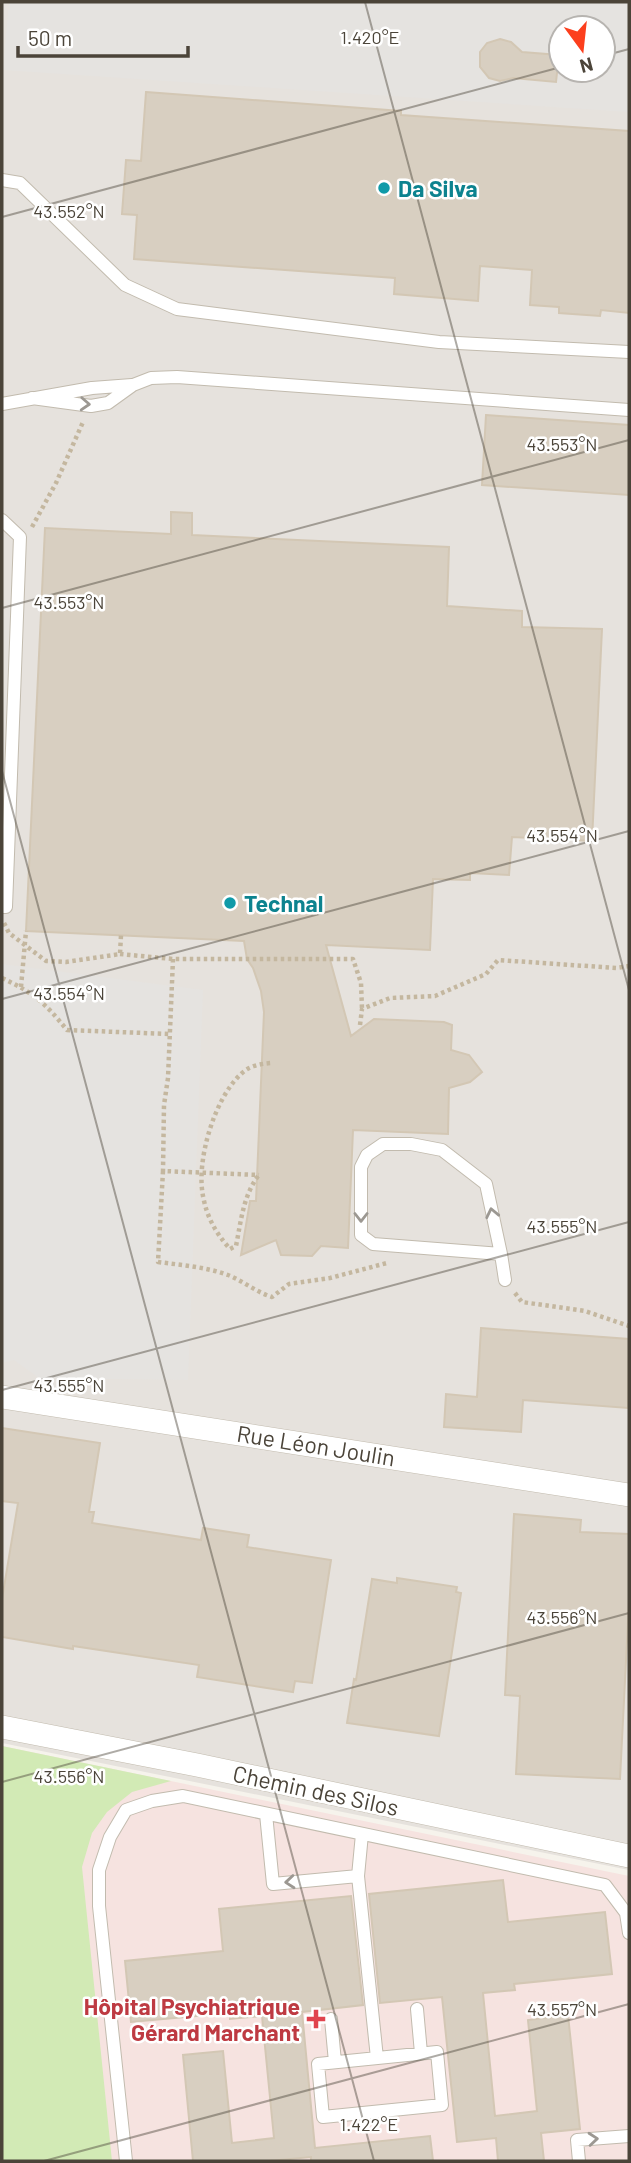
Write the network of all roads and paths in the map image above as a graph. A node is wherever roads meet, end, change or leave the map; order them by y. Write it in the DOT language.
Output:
graph roads {
  1 [pos="2,180"];
  2 [pos="629,352"];
  3 [pos="133,385"];
  4 [pos="32,398"];
  5 [pos="2,404"];
  6 [pos="91,405"];
  7 [pos="629,410"];
  8 [pos="56,484"];
  9 [pos="2,520"];
  10 [pos="2,907"];
  11 [pos="2,919"];
  12 [pos="26,931"];
  13 [pos="121,935"];
  14 [pos="25,946"];
  15 [pos="120,954"];
  16 [pos="173,959"];
  17 [pos="629,966"];
  18 [pos="2,978"];
  19 [pos="21,987"];
  20 [pos="362,1009"];
  21 [pos="360,1026"];
  22 [pos="169,1034"];
  23 [pos="271,1063"];
  24 [pos="163,1171"];
  25 [pos="200,1172"];
  26 [pos="501,1254"];
  27 [pos="394,1262"];
  28 [pos="505,1280"];
  29 [pos="629,1326"];
  30 [pos="2,1397"];
  31 [pos="629,1495"];
  32 [pos="2,1727"];
  33 [pos="267,1814"];
  34 [pos="362,1834"];
  35 [pos="629,1856"];
  36 [pos="358,1876"];
  37 [pos="628,1913"];
  38 [pos="629,1933"];
  39 [pos="417,2009"];
  40 [pos="331,2019"];
  41 [pos="421,2053"];
  42 [pos="377,2057"];
  43 [pos="335,2062"];
  44 [pos="629,2136"];
  45 [pos="126,2161"];
  46 [pos="579,2161"];
  1 -- 2 [label="lane"];
  3 -- 4 [label="lane"];
  3 -- 6 [label="lane"];
  3 -- 7 [label="lane"];
  4 -- 5 [label="lane"];
  4 -- 6 [label="lane, one-way"];
  6 -- 8 [label="path"];
  9 -- 10 [label="lane"];
  11 -- 14 [label="path"];
  12 -- 14 [label="path"];
  13 -- 15 [label="path"];
  14 -- 15 [label="path"];
  14 -- 19 [label="path"];
  15 -- 16 [label="path"];
  16 -- 20 [label="path"];
  16 -- 22 [label="path"];
  17 -- 20 [label="path"];
  18 -- 19 [label="path"];
  19 -- 22 [label="path"];
  20 -- 21 [label="path"];
  22 -- 24 [label="path"];
  23 -- 25 [label="path"];
  24 -- 25 [label="path"];
  24 -- 27 [label="path"];
  25 -- 25 [label="path"];
  26 -- 26 [label="lane, one-way"];
  26 -- 28 [label="lane"];
  28 -- 29 [label="path"];
  30 -- 31 [label="street, Rue Léon Joulin"];
  32 -- 35 [label="street, Chemin des Silos"];
  33 -- 34 [label="lane"];
  36 -- 33 [label="lane, one-way"];
  33 -- 45 [label="lane"];
  34 -- 36 [label="lane"];
  34 -- 37 [label="lane"];
  36 -- 42 [label="lane"];
  37 -- 38 [label="lane"];
  39 -- 41 [label="lane"];
  40 -- 43 [label="lane"];
  41 -- 42 [label="lane"];
  41 -- 43 [label="lane"];
  42 -- 43 [label="lane"];
  46 -- 44 [label="lane, one-way"];
}
